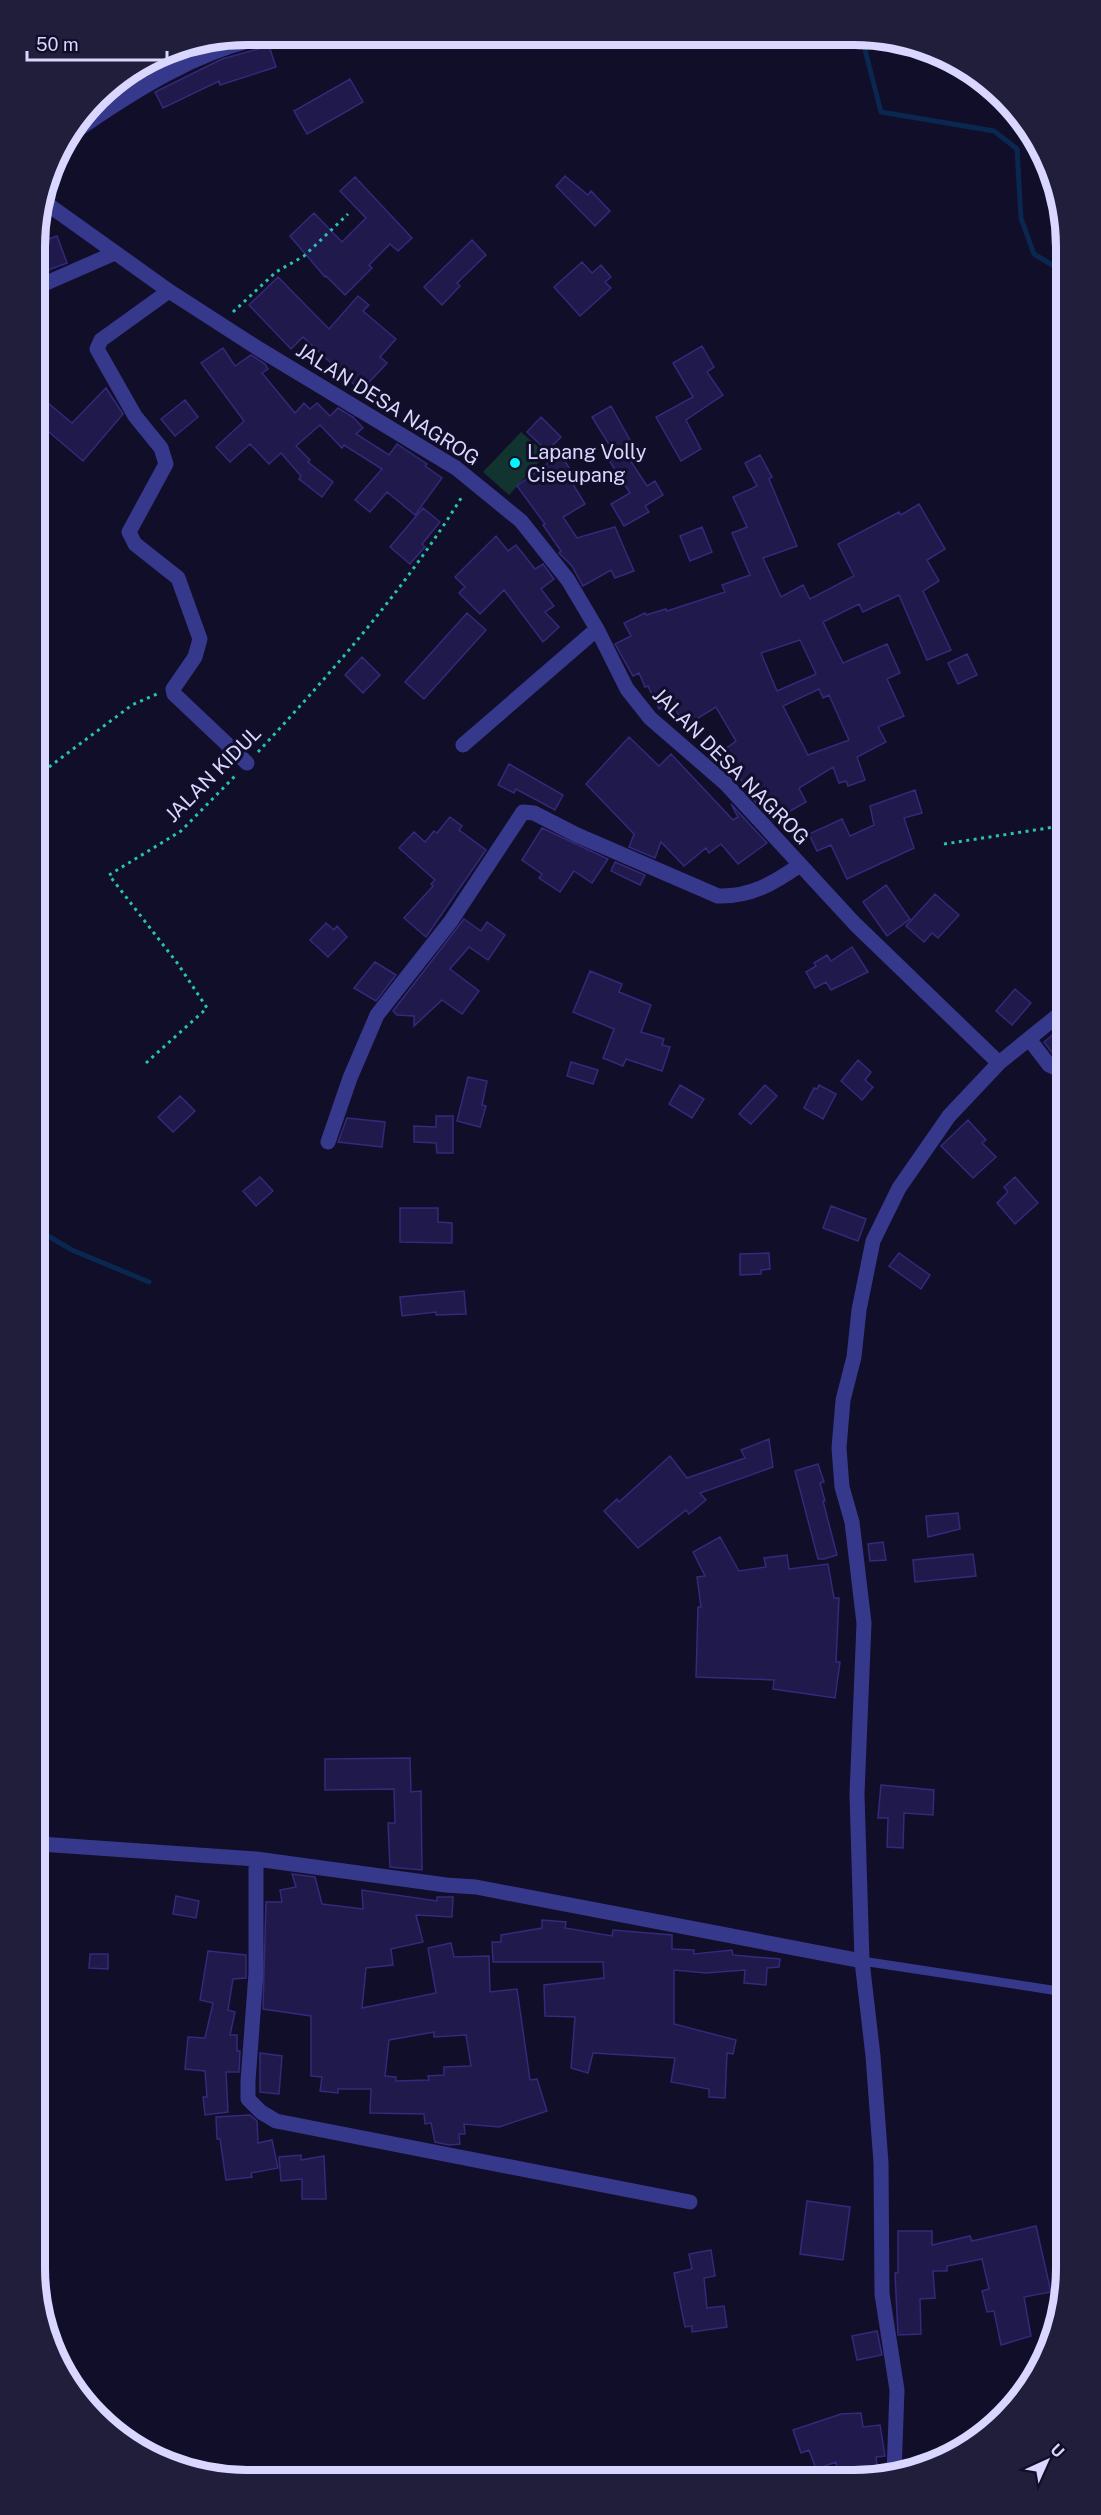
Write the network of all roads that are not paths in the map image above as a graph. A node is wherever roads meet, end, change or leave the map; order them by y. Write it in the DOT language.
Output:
graph roads {
  1 [pos="236,45"];
  2 [pos="87,124"];
  3 [pos="50,205"];
  4 [pos="115,253"];
  5 [pos="45,284"];
  6 [pos="169,291"];
  7 [pos="597,629"];
  8 [pos="463,745"];
  9 [pos="247,763"];
  10 [pos="800,865"];
  11 [pos="1056,1017"];
  12 [pos="1029,1039"];
  13 [pos="999,1063"];
  14 [pos="1056,1068"];
  15 [pos="328,1142"];
  16 [pos="45,1844"];
  17 [pos="256,1859"];
  18 [pos="862,1961"];
  19 [pos="1056,1991"];
  20 [pos="690,2202"];
  21 [pos="894,2465"];
  1 -- 2 [label="street"];
  3 -- 4 [label="street, JALAN DESA NAGROG"];
  4 -- 5 [label="street"];
  4 -- 6 [label="street, JALAN DESA NAGROG"];
  6 -- 7 [label="street, JALAN DESA NAGROG"];
  6 -- 9 [label="street"];
  7 -- 8 [label="street"];
  7 -- 10 [label="street, JALAN DESA NAGROG"];
  10 -- 13 [label="street, JALAN DESA NAGROG"];
  10 -- 15 [label="street"];
  11 -- 12 [label="street"];
  12 -- 13 [label="street"];
  12 -- 14 [label="street"];
  13 -- 18 [label="street"];
  16 -- 17 [label="street"];
  17 -- 18 [label="street"];
  17 -- 20 [label="street"];
  18 -- 19 [label="lane"];
  18 -- 21 [label="street"];
}
